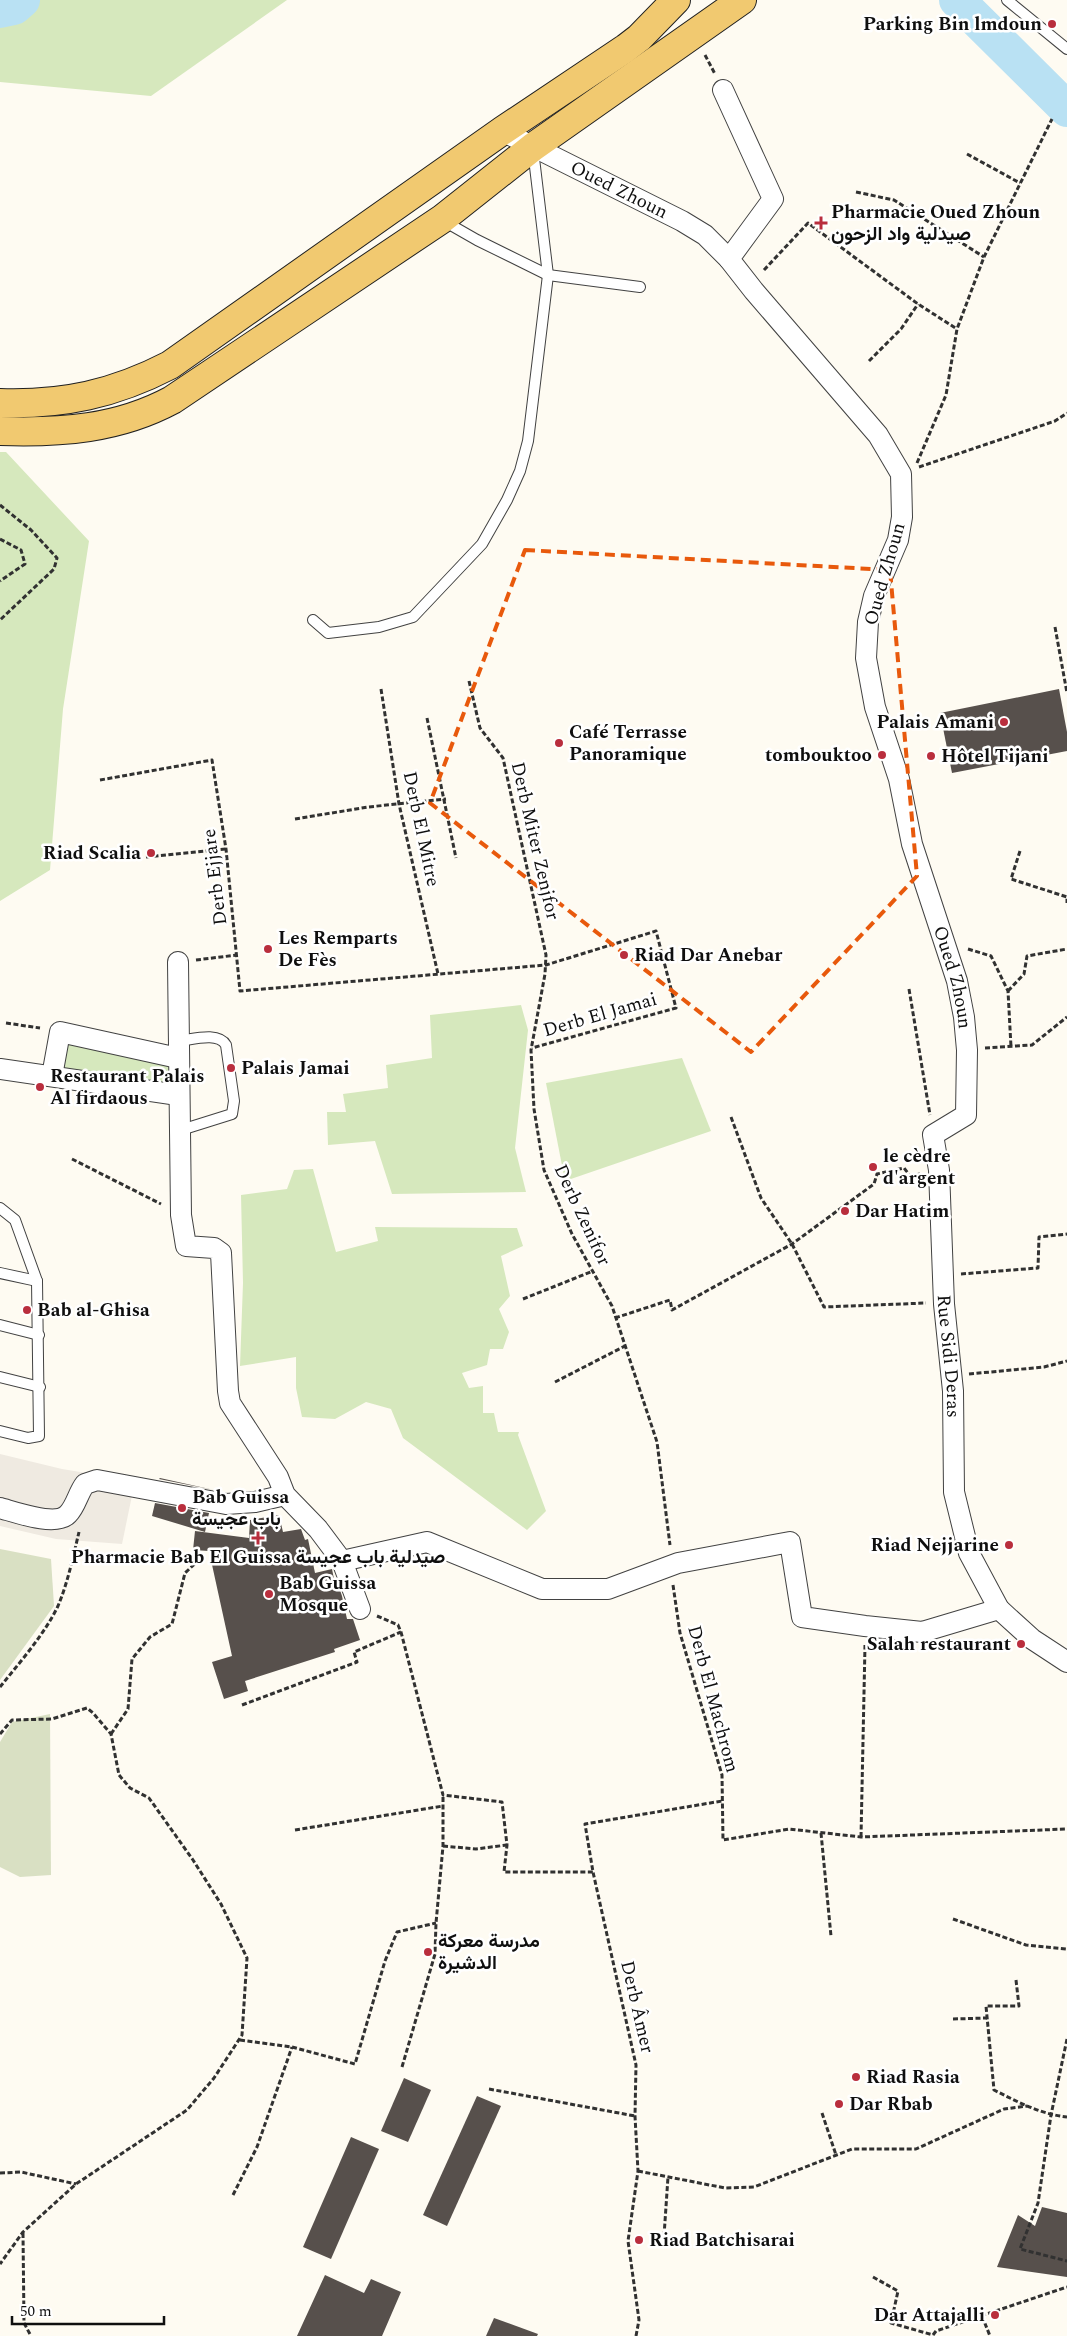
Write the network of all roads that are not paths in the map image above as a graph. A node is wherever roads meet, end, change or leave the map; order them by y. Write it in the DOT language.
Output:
graph roads {
  1 [pos="676,0"];
  2 [pos="742,0"];
  3 [pos="1007,0"];
  4 [pos="1067,49"];
  5 [pos="723,90"];
  6 [pos="502,131"];
  7 [pos="533,147"];
  8 [pos="442,220"];
  9 [pos="729,259"];
  10 [pos="548,275"];
  11 [pos="640,287"];
  12 [pos="0,403"];
  13 [pos="0,431"];
  14 [pos="313,620"];
  15 [pos="178,962"];
  16 [pos="178,1049"];
  17 [pos="0,1069"];
  18 [pos="52,1076"];
  19 [pos="178,1095"];
  20 [pos="181,1130"];
  21 [pos="933,1135"];
  22 [pos="0,1208"];
  23 [pos="0,1273"];
  24 [pos="37,1281"];
  25 [pos="0,1325"];
  26 [pos="39,1336"];
  27 [pos="0,1377"];
  28 [pos="40,1387"];
  29 [pos="0,1431"];
  30 [pos="284,1495"];
  31 [pos="0,1508"];
  32 [pos="342,1561"];
  33 [pos="360,1609"];
  34 [pos="999,1609"];
  35 [pos="1067,1662"];
  1 -- 6 [label="main road"];
  2 -- 7 [label="main road"];
  3 -- 4 [label="lane"];
  5 -- 9 [label="street"];
  6 -- 7 [label="street, Oued Zhoun"];
  6 -- 12 [label="main road"];
  7 -- 8 [label="main road"];
  7 -- 9 [label="street, Oued Zhoun"];
  7 -- 10 [label="lane"];
  8 -- 10 [label="lane"];
  8 -- 13 [label="main road"];
  9 -- 21 [label="street, Oued Zhoun"];
  10 -- 11 [label="lane"];
  10 -- 14 [label="lane"];
  15 -- 16 [label="street"];
  16 -- 18 [label="street"];
  16 -- 19 [label="street"];
  16 -- 20 [label="lane"];
  17 -- 18 [label="street"];
  18 -- 19 [label="street"];
  19 -- 20 [label="street"];
  20 -- 30 [label="street"];
  21 -- 34 [label="street, Rue Sidi Deras"];
  22 -- 24 [label="lane"];
  23 -- 24 [label="lane"];
  24 -- 26 [label="lane"];
  25 -- 26 [label="lane"];
  26 -- 28 [label="lane"];
  27 -- 28 [label="lane"];
  28 -- 29 [label="lane"];
  30 -- 31 [label="street"];
  30 -- 32 [label="street"];
  32 -- 33 [label="street"];
  32 -- 34 [label="street"];
  34 -- 35 [label="street, Rue Sidi Deras"];
}
